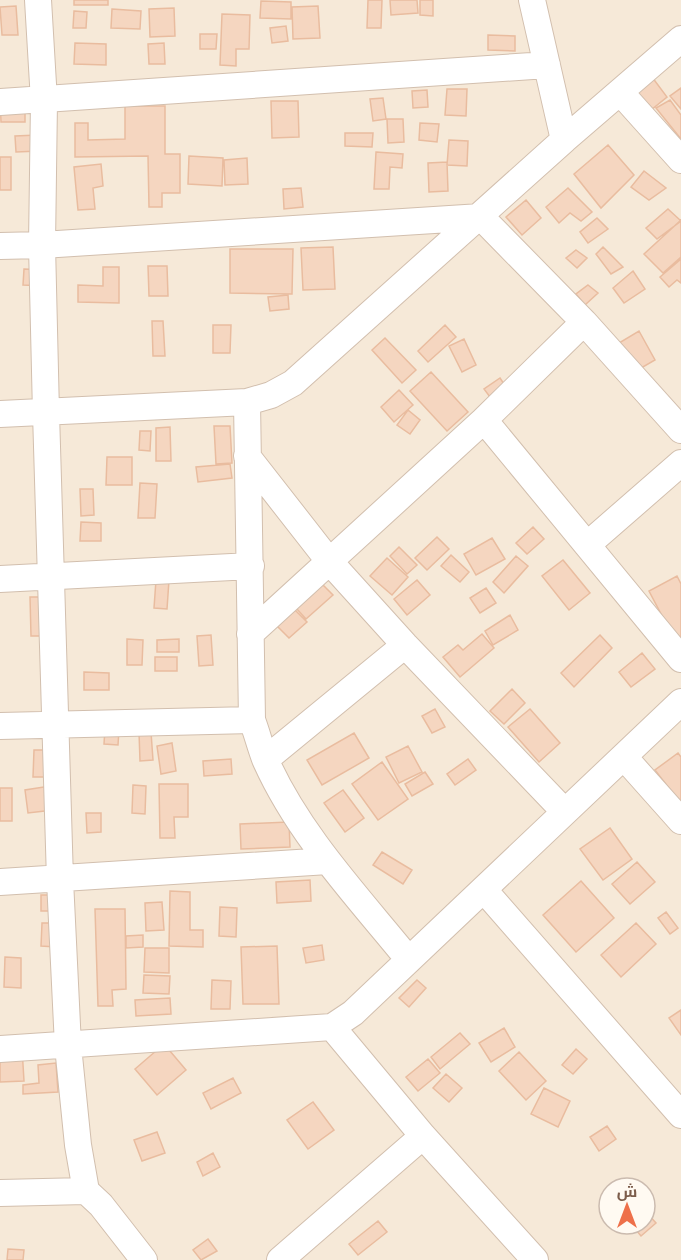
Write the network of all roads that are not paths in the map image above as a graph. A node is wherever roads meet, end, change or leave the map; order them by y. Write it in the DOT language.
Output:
graph roads {
  1 [pos="38,0"];
  2 [pos="532,0"];
  3 [pos="681,39"];
  4 [pos="548,65"];
  5 [pos="620,92"];
  6 [pos="44,101"];
  7 [pos="0,102"];
  8 [pos="564,140"];
  9 [pos="681,160"];
  10 [pos="481,217"];
  11 [pos="42,245"];
  12 [pos="0,246"];
  13 [pos="584,322"];
  14 [pos="247,402"];
  15 [pos="46,413"];
  16 [pos="0,414"];
  17 [pos="484,420"];
  18 [pos="681,430"];
  19 [pos="247,456"];
  20 [pos="681,463"];
  21 [pos="587,545"];
  22 [pos="329,561"];
  23 [pos="251,566"];
  24 [pos="52,577"];
  25 [pos="0,579"];
  26 [pos="250,634"];
  27 [pos="405,645"];
  28 [pos="681,659"];
  29 [pos="681,702"];
  30 [pos="252,720"];
  31 [pos="56,724"];
  32 [pos="0,726"];
  33 [pos="624,757"];
  34 [pos="266,759"];
  35 [pos="564,811"];
  36 [pos="681,821"];
  37 [pos="328,861"];
  38 [pos="60,880"];
  39 [pos="0,882"];
  40 [pos="484,890"];
  41 [pos="409,960"];
  42 [pos="332,1027"];
  43 [pos="68,1046"];
  44 [pos="0,1049"];
  45 [pos="681,1115"];
  46 [pos="423,1136"];
  47 [pos="86,1191"];
  48 [pos="0,1193"];
  49 [pos="144,1260"];
  50 [pos="280,1260"];
  51 [pos="535,1260"];
  1 -- 6 [label="street"];
  2 -- 4 [label="street"];
  3 -- 5 [label="street"];
  4 -- 6 [label="street"];
  4 -- 8 [label="street"];
  5 -- 8 [label="street"];
  5 -- 9 [label="street"];
  6 -- 7 [label="street"];
  6 -- 11 [label="street"];
  8 -- 10 [label="street"];
  10 -- 11 [label="street"];
  10 -- 13 [label="street"];
  10 -- 14 [label="street"];
  11 -- 12 [label="street"];
  11 -- 15 [label="street"];
  13 -- 17 [label="street"];
  13 -- 18 [label="street"];
  14 -- 15 [label="street"];
  14 -- 19 [label="street"];
  15 -- 16 [label="street"];
  15 -- 24 [label="street"];
  17 -- 21 [label="street"];
  17 -- 22 [label="street"];
  19 -- 22 [label="street"];
  19 -- 23 [label="street"];
  20 -- 21 [label="street"];
  21 -- 28 [label="street"];
  22 -- 26 [label="street"];
  22 -- 27 [label="street"];
  23 -- 24 [label="street"];
  23 -- 26 [label="street"];
  24 -- 25 [label="street"];
  24 -- 31 [label="street"];
  26 -- 30 [label="street"];
  27 -- 34 [label="street"];
  27 -- 35 [label="street"];
  29 -- 33 [label="street"];
  30 -- 31 [label="street"];
  30 -- 34 [label="street"];
  31 -- 32 [label="street"];
  31 -- 38 [label="street"];
  33 -- 35 [label="street"];
  33 -- 36 [label="street"];
  34 -- 37 [label="street"];
  35 -- 40 [label="street"];
  37 -- 38 [label="street"];
  37 -- 41 [label="street"];
  38 -- 39 [label="street"];
  38 -- 43 [label="street"];
  40 -- 41 [label="street"];
  40 -- 45 [label="street"];
  41 -- 42 [label="street"];
  42 -- 43 [label="street"];
  42 -- 46 [label="street"];
  43 -- 44 [label="street"];
  43 -- 47 [label="street"];
  46 -- 50 [label="street"];
  46 -- 51 [label="street"];
  47 -- 48 [label="street"];
  47 -- 49 [label="street"];
}
